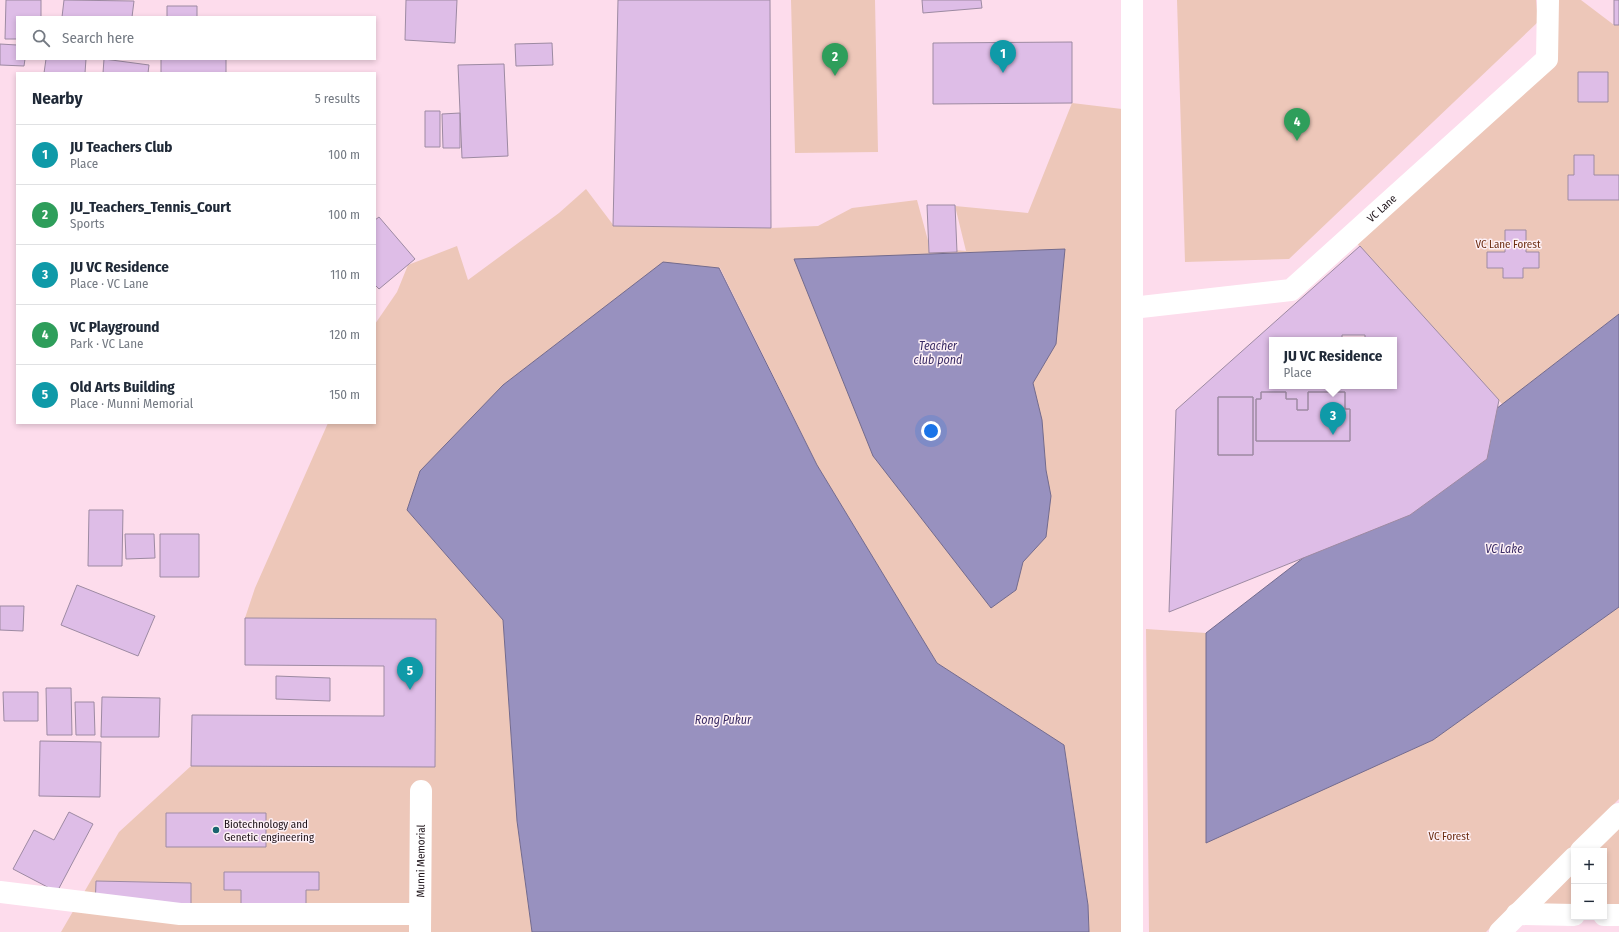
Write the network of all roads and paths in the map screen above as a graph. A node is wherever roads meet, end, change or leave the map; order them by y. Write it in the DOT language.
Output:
graph roads {
  1 [pos="1132,0"];
  2 [pos="1548,0"];
  3 [pos="1132,308"];
  4 [pos="421,791"];
  5 [pos="1619,814"];
  6 [pos="1584,848"];
  7 [pos="1571,862"];
  8 [pos="0,892"];
  9 [pos="1571,915"];
  10 [pos="1607,915"];
  11 [pos="1619,916"];
  12 [pos="1530,920"];
  13 [pos="420,923"];
  14 [pos="1132,932"];
  15 [pos="1500,932"];
  1 -- 3 [label="street"];
  2 -- 3 [label="street, VC Lane"];
  3 -- 14 [label="street"];
  4 -- 13 [label="street, Munni Memorial"];
  5 -- 6 [label="street"];
  7 -- 12 [label="street"];
  8 -- 13 [label="street"];
  9 -- 12 [label="street"];
  10 -- 11 [label="street"];
  12 -- 15 [label="street"];
}
